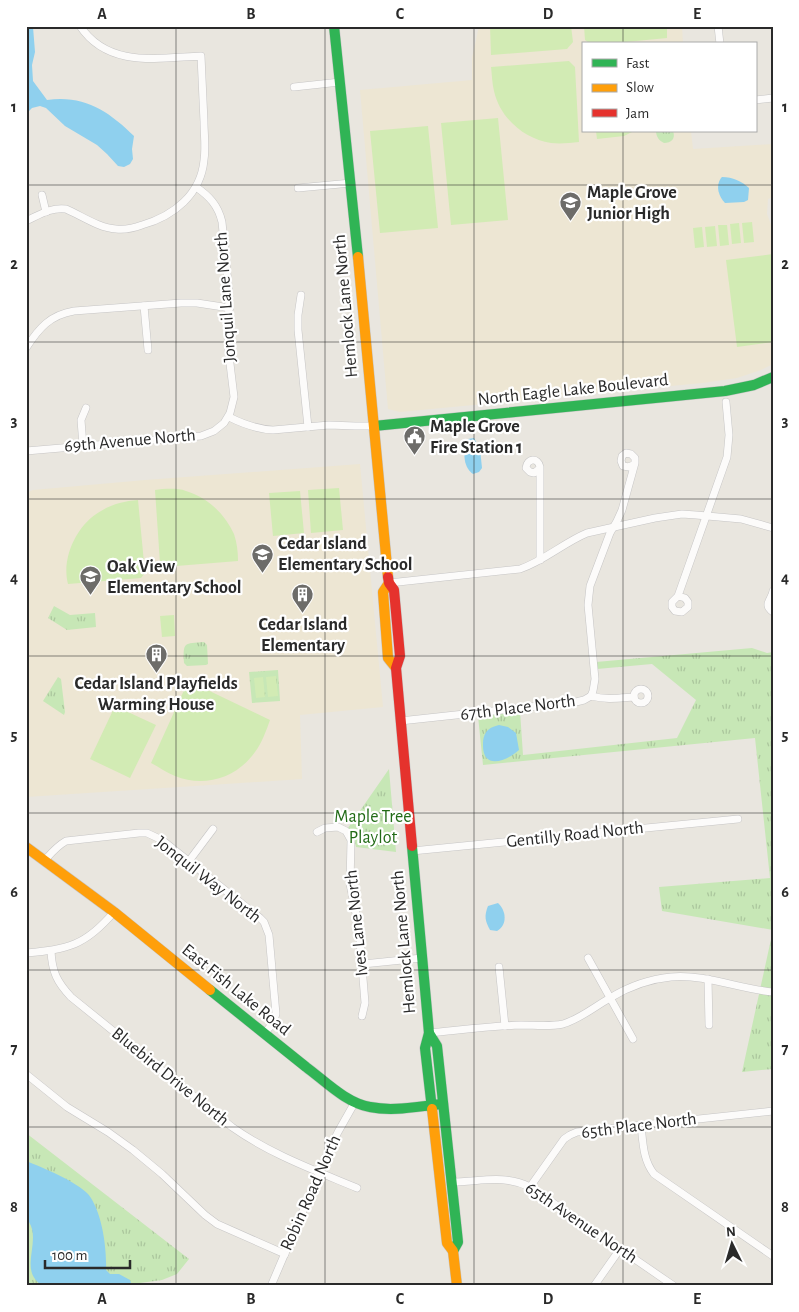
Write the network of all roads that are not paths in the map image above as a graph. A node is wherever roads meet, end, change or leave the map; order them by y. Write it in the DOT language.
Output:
graph roads {
  1 [pos="80,26"];
  2 [pos="334,26"];
  3 [pos="718,26"];
  4 [pos="720,42"];
  5 [pos="340,82"];
  6 [pos="294,86"];
  7 [pos="773,98"];
  8 [pos="756,100"];
  9 [pos="351,183"];
  10 [pos="196,187"];
  11 [pos="298,188"];
  12 [pos="42,196"];
  13 [pos="46,212"];
  14 [pos="26,221"];
  15 [pos="301,294"];
  16 [pos="144,306"];
  17 [pos="230,308"];
  18 [pos="26,348"];
  19 [pos="148,350"];
  20 [pos="773,378"];
  21 [pos="726,402"];
  22 [pos="86,408"];
  23 [pos="229,417"];
  24 [pos="374,426"];
  25 [pos="308,427"];
  26 [pos="84,446"];
  27 [pos="26,450"];
  28 [pos="633,465"];
  29 [pos="539,470"];
  30 [pos="706,516"];
  31 [pos="614,527"];
  32 [pos="773,528"];
  33 [pos="540,560"];
  34 [pos="389,583"];
  35 [pos="773,591"];
  36 [pos="678,596"];
  37 [pos="772,596"];
  38 [pos="773,612"];
  39 [pos="591,696"];
  40 [pos="634,696"];
  41 [pos="400,721"];
  42 [pos="738,818"];
  43 [pos="213,829"];
  44 [pos="317,832"];
  45 [pos="26,847"];
  46 [pos="412,851"];
  47 [pos="45,860"];
  48 [pos="189,861"];
  49 [pos="114,912"];
  50 [pos="51,951"];
  51 [pos="26,953"];
  52 [pos="422,958"];
  53 [pos="588,958"];
  54 [pos="363,964"];
  55 [pos="499,967"];
  56 [pos="708,979"];
  57 [pos="773,992"];
  58 [pos="610,998"];
  59 [pos="362,1016"];
  60 [pos="710,1025"];
  61 [pos="505,1026"];
  62 [pos="429,1033"];
  63 [pos="264,1034"];
  64 [pos="632,1039"];
  65 [pos="26,1074"];
  66 [pos="355,1102"];
  67 [pos="443,1104"];
  68 [pos="431,1105"];
  69 [pos="773,1111"];
  70 [pos="641,1125"];
  71 [pos="320,1172"];
  72 [pos="451,1182"];
  73 [pos="530,1187"];
  74 [pos="357,1188"];
  75 [pos="620,1248"];
  76 [pos="453,1251"];
  77 [pos="285,1254"];
  78 [pos="773,1256"];
  79 [pos="270,1286"];
  80 [pos="458,1286"];
  81 [pos="594,1286"];
  82 [pos="674,1286"];
  1 -- 10 [label="street"];
  2 -- 5 [label="main road, Hemlock Lane North"];
  3 -- 4 [label="street"];
  5 -- 6 [label="street"];
  5 -- 9 [label="main road, Hemlock Lane North"];
  7 -- 8 [label="street"];
  9 -- 11 [label="street"];
  9 -- 24 [label="main road, Hemlock Lane North"];
  10 -- 13 [label="street"];
  10 -- 17 [label="street, Jonquil Lane North"];
  12 -- 13 [label="street"];
  13 -- 14 [label="street"];
  15 -- 25 [label="street"];
  16 -- 17 [label="street"];
  16 -- 18 [label="street"];
  16 -- 19 [label="street"];
  17 -- 23 [label="street, Jonquil Lane North"];
  20 -- 24 [label="main road, North Eagle Lake Boulevard"];
  21 -- 30 [label="street"];
  22 -- 26 [label="street"];
  23 -- 25 [label="street"];
  23 -- 26 [label="street, 69th Avenue North"];
  24 -- 25 [label="street"];
  24 -- 34 [label="main road, Hemlock Lane North"];
  26 -- 27 [label="street, 69th Avenue North"];
  28 -- 31 [label="street"];
  29 -- 33 [label="street"];
  30 -- 31 [label="street"];
  30 -- 32 [label="street"];
  30 -- 36 [label="street"];
  31 -- 33 [label="street"];
  31 -- 39 [label="street"];
  33 -- 34 [label="street"];
  34 -- 41 [label="main road, Hemlock Lane North"];
  35 -- 37 [label="street"];
  37 -- 38 [label="street"];
  39 -- 40 [label="street, 67th Place North"];
  39 -- 41 [label="street, 67th Place North"];
  41 -- 46 [label="main road, Hemlock Lane North"];
  42 -- 46 [label="street, Gentilly Road North"];
  43 -- 48 [label="street"];
  44 -- 54 [label="street, Ives Lane North"];
  45 -- 47 [label="main road, East Fish Lake Road"];
  46 -- 52 [label="main road, Hemlock Lane North"];
  47 -- 48 [label="street, Jonquil Way North"];
  47 -- 49 [label="main road, East Fish Lake Road"];
  48 -- 63 [label="street, Jonquil Way North"];
  49 -- 50 [label="street"];
  49 -- 63 [label="main road, East Fish Lake Road"];
  50 -- 51 [label="street"];
  50 -- 71 [label="street, Bluebird Drive North"];
  52 -- 54 [label="street"];
  52 -- 62 [label="main road, Hemlock Lane North"];
  53 -- 58 [label="street"];
  54 -- 59 [label="street, Ives Lane North"];
  55 -- 61 [label="street"];
  56 -- 57 [label="street"];
  56 -- 58 [label="street"];
  56 -- 60 [label="street"];
  58 -- 61 [label="street"];
  58 -- 64 [label="street"];
  61 -- 62 [label="street"];
  62 -- 67 [label="main road, Hemlock Lane North"];
  62 -- 68 [label="main road, Hemlock Lane North"];
  63 -- 66 [label="main road, East Fish Lake Road"];
  65 -- 77 [label="street"];
  66 -- 68 [label="main road, East Fish Lake Road"];
  66 -- 71 [label="street, Robin Road North"];
  67 -- 68 [label="main road, East Fish Lake Road"];
  67 -- 72 [label="main road, Hemlock Lane North"];
  68 -- 76 [label="main road, Hemlock Lane North"];
  69 -- 70 [label="street, 65th Place North"];
  70 -- 73 [label="street, 65th Place North"];
  70 -- 78 [label="street"];
  71 -- 74 [label="street, Bluebird Drive North"];
  71 -- 77 [label="street, Robin Road North"];
  72 -- 73 [label="street, 65th Avenue North"];
  72 -- 76 [label="main road, Hemlock Lane North"];
  73 -- 75 [label="street, 65th Avenue North"];
  75 -- 81 [label="street"];
  75 -- 82 [label="street, 65th Avenue North"];
  76 -- 80 [label="main road, Hemlock Lane North"];
  77 -- 79 [label="street, Robin Road North"];
}
